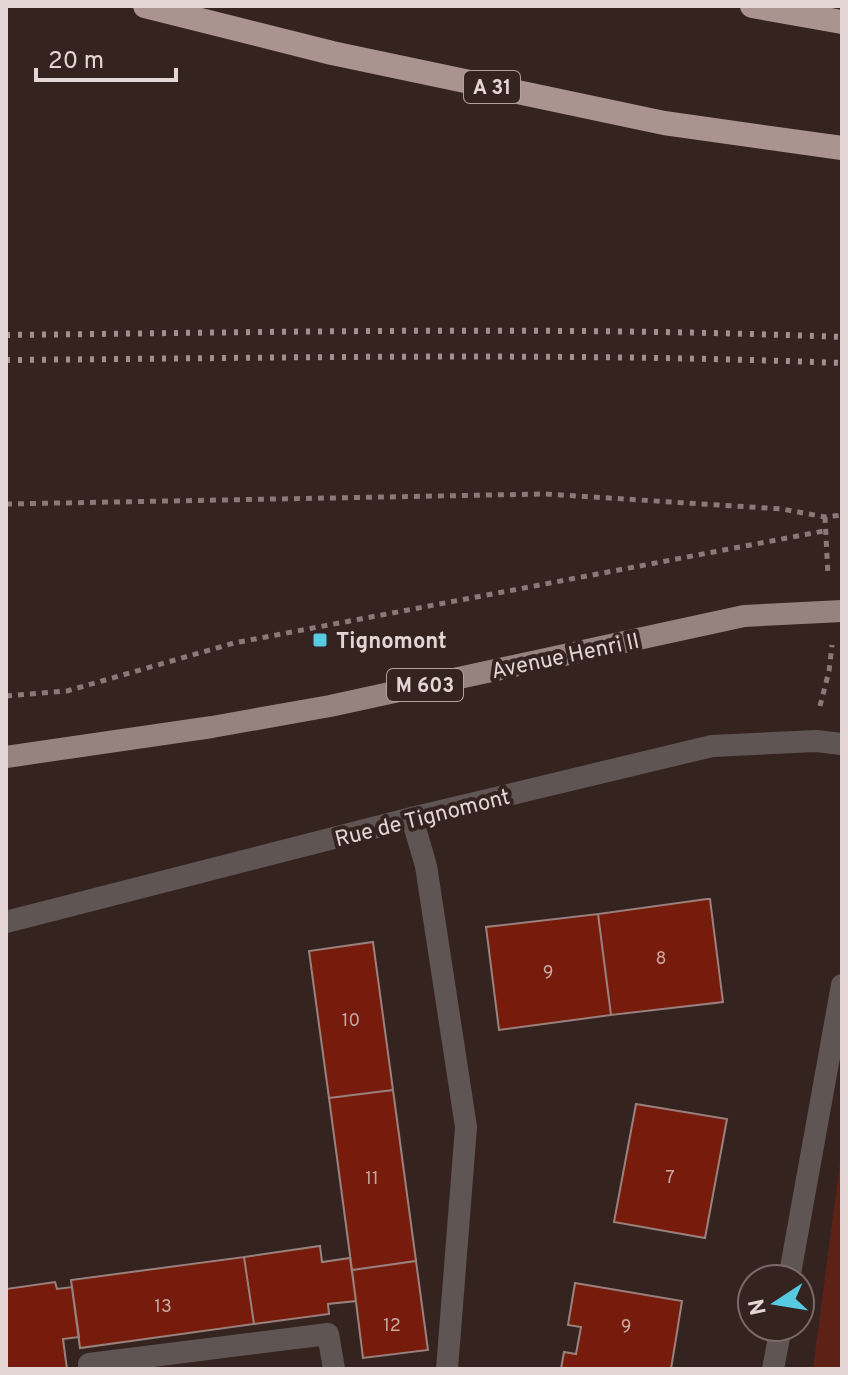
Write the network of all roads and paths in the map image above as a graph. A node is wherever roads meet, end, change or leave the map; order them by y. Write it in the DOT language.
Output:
graph roads {
  1 [pos="145,6"];
  2 [pos="752,6"];
  3 [pos="842,22"];
  4 [pos="842,148"];
  5 [pos="6,504"];
  6 [pos="842,515"];
  7 [pos="825,517"];
  8 [pos="842,611"];
  9 [pos="6,696"];
  10 [pos="842,744"];
  11 [pos="6,757"];
  12 [pos="412,818"];
  13 [pos="6,922"];
  14 [pos="842,985"];
  15 [pos="792,1263"];
  16 [pos="778,1343"];
  17 [pos="90,1369"];
  18 [pos="334,1369"];
  19 [pos="447,1369"];
  20 [pos="773,1369"];
  1 -- 4 [label="highway, A 31"];
  2 -- 3 [label="highway"];
  5 -- 7 [label="path"];
  6 -- 7 [label="path"];
  7 -- 9 [label="path"];
  8 -- 11 [label="main road, Avenue Henri II / M 603"];
  10 -- 12 [label="street, Rue de Tignomont"];
  12 -- 13 [label="street, Rue de Tignomont"];
  12 -- 19 [label="street"];
  14 -- 15 [label="street"];
  16 -- 20 [label="street"];
  17 -- 18 [label="street"];
}
